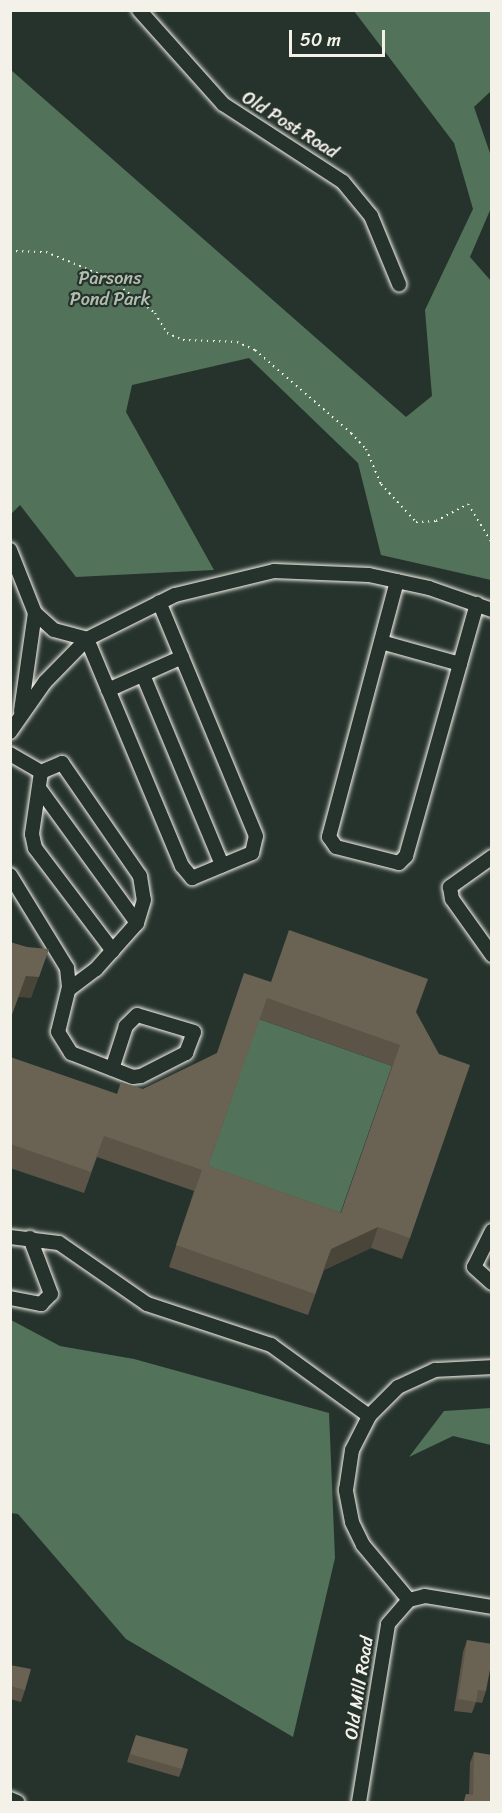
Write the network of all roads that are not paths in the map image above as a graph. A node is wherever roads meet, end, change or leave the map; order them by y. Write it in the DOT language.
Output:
graph roads {
  1 [pos="139,10"];
  2 [pos="399,284"];
  3 [pos="10,550"];
  4 [pos="397,581"];
  5 [pos="159,602"];
  6 [pos="477,604"];
  7 [pos="492,610"];
  8 [pos="35,613"];
  9 [pos="87,639"];
  10 [pos="381,642"];
  11 [pos="182,657"];
  12 [pos="460,664"];
  13 [pos="143,675"];
  14 [pos="108,690"];
  15 [pos="18,719"];
  16 [pos="10,732"];
  17 [pos="10,754"];
  18 [pos="41,772"];
  19 [pos="39,788"];
  20 [pos="492,857"];
  21 [pos="222,865"];
  22 [pos="10,875"];
  23 [pos="137,923"];
  24 [pos="113,951"];
  25 [pos="492,955"];
  26 [pos="69,989"];
  27 [pos="112,1069"];
  28 [pos="491,1235"];
  29 [pos="10,1237"];
  30 [pos="30,1238"];
  31 [pos="492,1283"];
  32 [pos="10,1298"];
  33 [pos="492,1367"];
  34 [pos="369,1416"];
  35 [pos="409,1600"];
  36 [pos="492,1607"];
  37 [pos="10,1799"];
  38 [pos="17,1803"];
  39 [pos="359,1803"];
  1 -- 2 [label="street, Old Post Road"];
  3 -- 8 [label="street"];
  4 -- 5 [label="street"];
  4 -- 6 [label="street"];
  4 -- 10 [label="street"];
  5 -- 9 [label="street"];
  5 -- 11 [label="street"];
  6 -- 7 [label="street"];
  6 -- 12 [label="street"];
  8 -- 9 [label="street"];
  8 -- 15 [label="street"];
  9 -- 14 [label="street"];
  9 -- 15 [label="street"];
  10 -- 12 [label="street"];
  10 -- 12 [label="street"];
  11 -- 13 [label="street"];
  11 -- 21 [label="street"];
  13 -- 14 [label="street"];
  13 -- 21 [label="street"];
  14 -- 21 [label="street"];
  15 -- 16 [label="street"];
  17 -- 18 [label="street"];
  18 -- 19 [label="street"];
  18 -- 23 [label="street"];
  19 -- 23 [label="street"];
  19 -- 24 [label="street"];
  20 -- 25 [label="street"];
  22 -- 26 [label="street"];
  23 -- 24 [label="street"];
  24 -- 26 [label="street"];
  26 -- 27 [label="street"];
  27 -- 27 [label="street"];
  28 -- 31 [label="street"];
  29 -- 30 [label="street"];
  30 -- 32 [label="street"];
  30 -- 34 [label="street"];
  33 -- 34 [label="street"];
  34 -- 35 [label="street"];
  35 -- 36 [label="street"];
  35 -- 39 [label="street, Old Mill Road"];
  37 -- 38 [label="street"];
}
